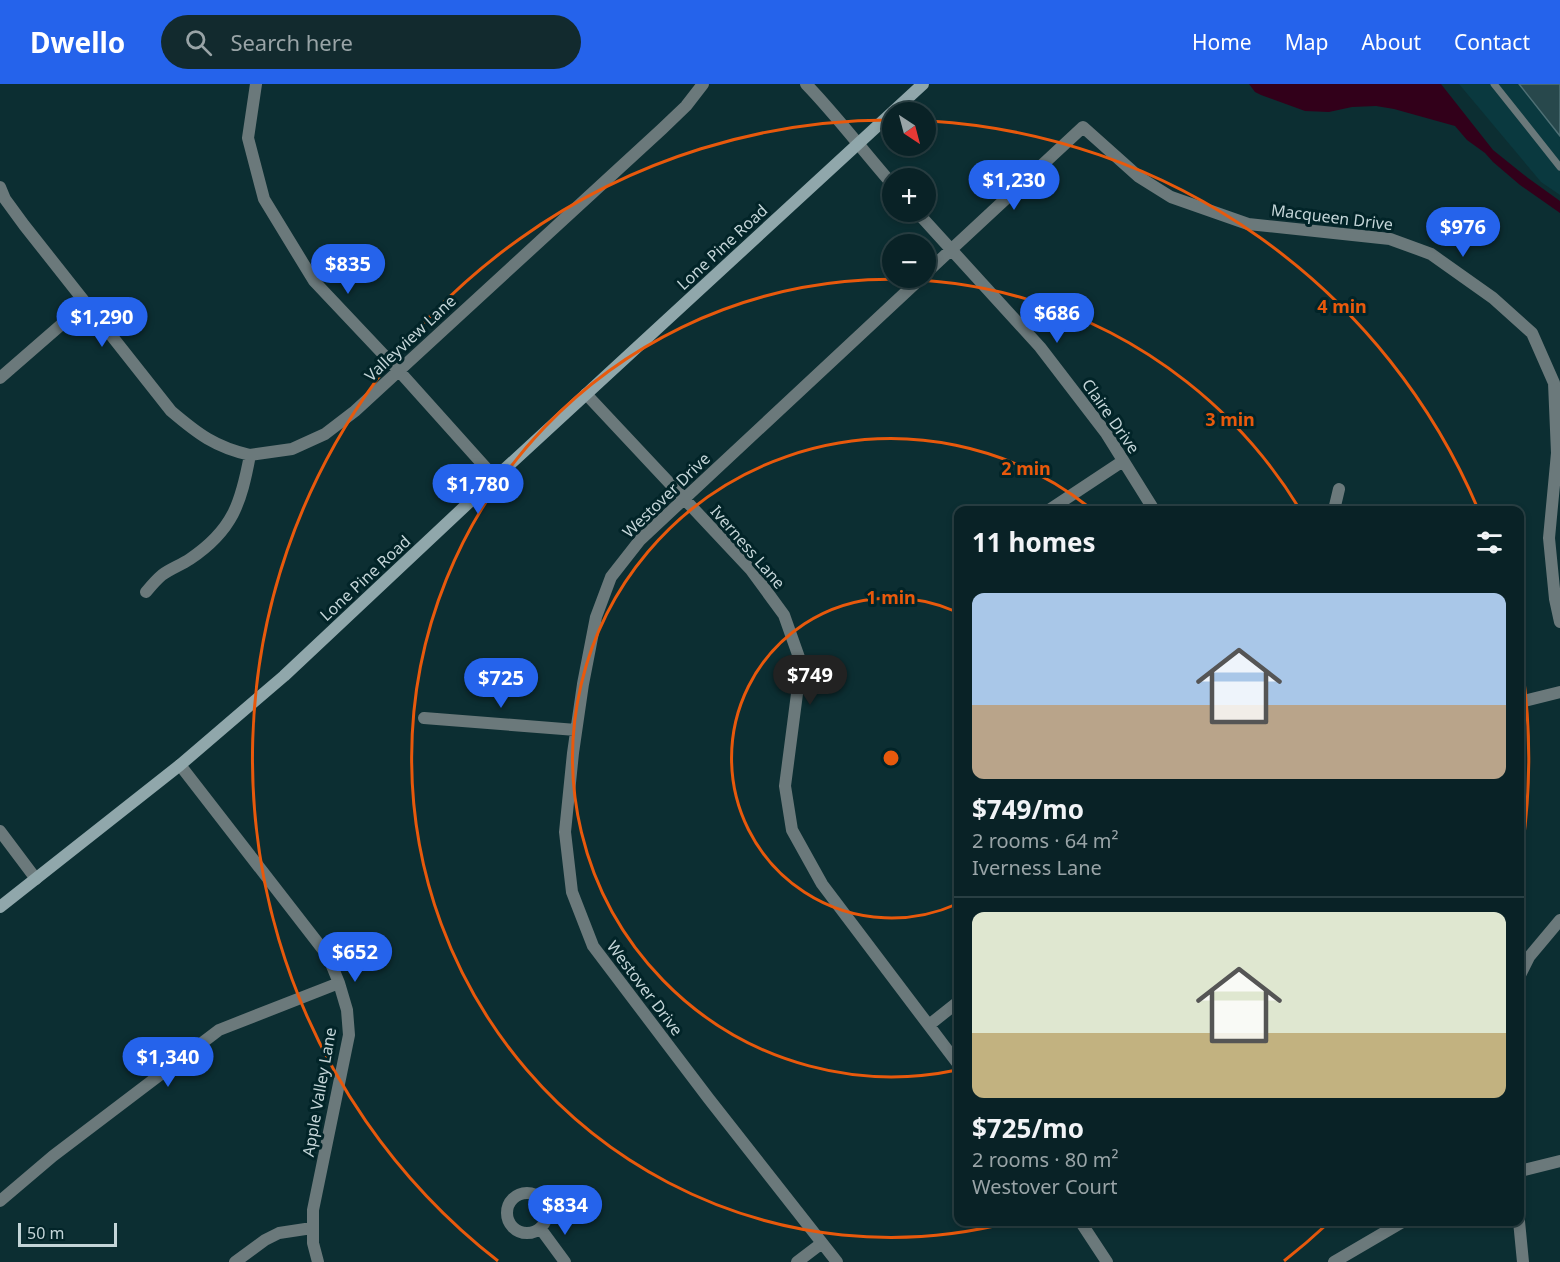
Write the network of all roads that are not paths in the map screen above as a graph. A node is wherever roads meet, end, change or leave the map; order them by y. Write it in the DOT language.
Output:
graph roads {
  1 [pos="255,84"];
  2 [pos="703,84"];
  3 [pos="806,84"];
  4 [pos="922,84"];
  5 [pos="1494,84"];
  6 [pos="858,144"];
  7 [pos="1560,167"];
  8 [pos="882,172"];
  9 [pos="0,187"];
  10 [pos="926,222"];
  11 [pos="951,250"];
  12 [pos="936,264"];
  13 [pos="910,288"];
  14 [pos="85,304"];
  15 [pos="399,371"];
  16 [pos="0,378"];
  17 [pos="586,394"];
  18 [pos="250,455"];
  19 [pos="1124,461"];
  20 [pos="495,478"];
  21 [pos="1339,489"];
  22 [pos="683,499"];
  23 [pos="1055,506"];
  24 [pos="1152,506"];
  25 [pos="1335,506"];
  26 [pos="146,592"];
  27 [pos="1560,622"];
  28 [pos="1560,692"];
  29 [pos="1524,701"];
  30 [pos="424,718"];
  31 [pos="576,730"];
  32 [pos="180,765"];
  33 [pos="0,831"];
  34 [pos="36,879"];
  35 [pos="0,907"];
  36 [pos="1560,920"];
  37 [pos="1524,967"];
  38 [pos="339,983"];
  39 [pos="954,1005"];
  40 [pos="929,1025"];
  41 [pos="954,1059"];
  42 [pos="1560,1161"];
  43 [pos="1524,1170"];
  44 [pos="0,1201"];
  45 [pos="1083,1226"];
  46 [pos="1396,1226"];
  47 [pos="1519,1226"];
  48 [pos="312,1228"];
  49 [pos="540,1228"];
  50 [pos="822,1243"];
  51 [pos="235,1262"];
  52 [pos="318,1262"];
  53 [pos="565,1262"];
  54 [pos="797,1262"];
  55 [pos="837,1262"];
  56 [pos="1107,1262"];
  57 [pos="1335,1262"];
  58 [pos="1523,1262"];
  1 -- 15 [label="street"];
  2 -- 15 [label="street, Valleyview Lane"];
  3 -- 6 [label="street"];
  4 -- 6 [label="street, Lone Pine Road"];
  5 -- 7 [label="lane"];
  6 -- 8 [label="street"];
  6 -- 17 [label="street, Lone Pine Road"];
  9 -- 14 [label="street"];
  10 -- 11 [label="street, Claire Drive"];
  11 -- 12 [label="street"];
  11 -- 19 [label="street, Claire Drive"];
  11 -- 27 [label="street, Macqueen Drive"];
  13 -- 22 [label="street, Westover Drive"];
  14 -- 16 [label="street"];
  14 -- 18 [label="street"];
  15 -- 18 [label="street, Valleyview Lane"];
  15 -- 20 [label="street"];
  17 -- 20 [label="street, Lone Pine Road"];
  17 -- 22 [label="street, Iverness Lane"];
  18 -- 26 [label="street"];
  19 -- 23 [label="street"];
  19 -- 24 [label="street, Claire Drive"];
  20 -- 32 [label="street, Lone Pine Road"];
  21 -- 25 [label="street"];
  22 -- 31 [label="street, Westover Drive"];
  22 -- 40 [label="street, Iverness Lane"];
  28 -- 29 [label="street"];
  30 -- 31 [label="street"];
  31 -- 50 [label="street, Westover Drive"];
  32 -- 34 [label="street, Lone Pine Road"];
  32 -- 38 [label="street, Apple Valley Lane"];
  33 -- 34 [label="street"];
  34 -- 35 [label="street, Lone Pine Road"];
  36 -- 37 [label="street"];
  38 -- 44 [label="street"];
  38 -- 48 [label="street, Apple Valley Lane"];
  39 -- 40 [label="street"];
  40 -- 41 [label="street, Iverness Lane"];
  42 -- 43 [label="street"];
  45 -- 56 [label="street"];
  46 -- 57 [label="street"];
  47 -- 58 [label="street"];
  48 -- 51 [label="street"];
  48 -- 52 [label="street, Apple Valley Lane"];
  49 -- 53 [label="street"];
  50 -- 54 [label="street"];
  50 -- 55 [label="street, Westover Drive"];
}
